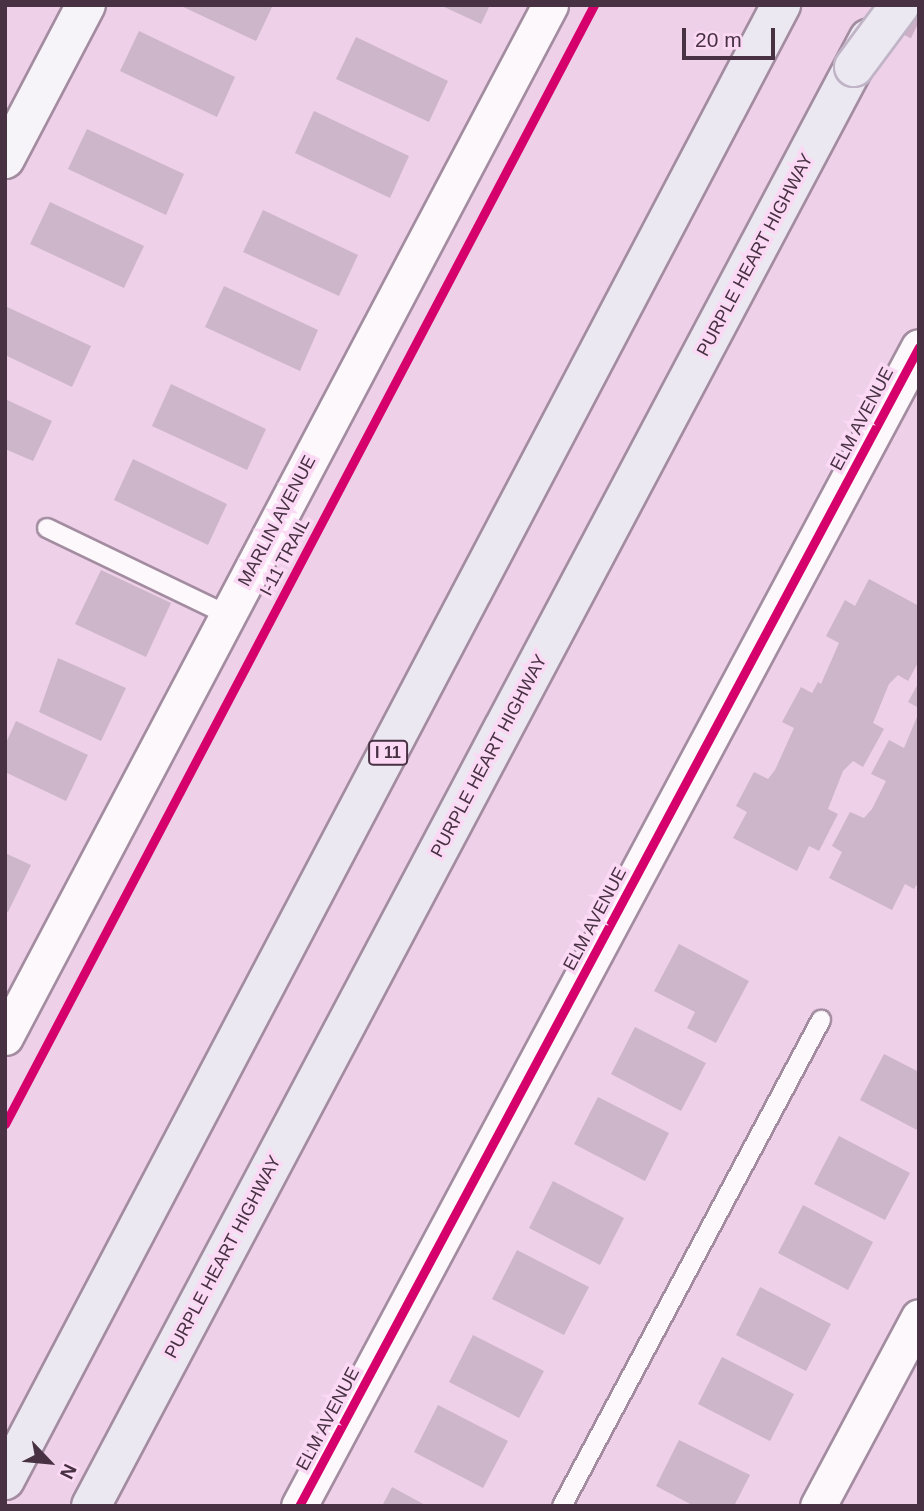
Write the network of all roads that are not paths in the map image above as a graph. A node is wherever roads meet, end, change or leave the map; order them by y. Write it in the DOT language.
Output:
graph roads {
  1 [pos="86,5"];
  2 [pos="550,5"];
  3 [pos="885,5"];
  4 [pos="900,5"];
  5 [pos="776,12"];
  6 [pos="855,67"];
  7 [pos="5,159"];
  8 [pos="919,346"];
  9 [pos="47,528"];
  10 [pos="228,615"];
  11 [pos="821,1020"];
  12 [pos="5,1037"];
  13 [pos="919,1317"];
  14 [pos="5,1480"];
  15 [pos="92,1506"];
  16 [pos="299,1506"];
  17 [pos="562,1506"];
  18 [pos="818,1506"];
  1 -- 7 [label="main road"];
  2 -- 10 [label="street, MARLIN AVENUE"];
  3 -- 6 [label="highway, PURPLE HEART HIGHWAY, bridge"];
  4 -- 6 [label="highway, bridge"];
  5 -- 14 [label="highway, I 11"];
  6 -- 15 [label="highway, PURPLE HEART HIGHWAY"];
  8 -- 16 [label="street, ELM AVENUE"];
  9 -- 10 [label="lane"];
  10 -- 12 [label="street, MARLIN AVENUE"];
  11 -- 17 [label="lane"];
  13 -- 18 [label="street"];
}
